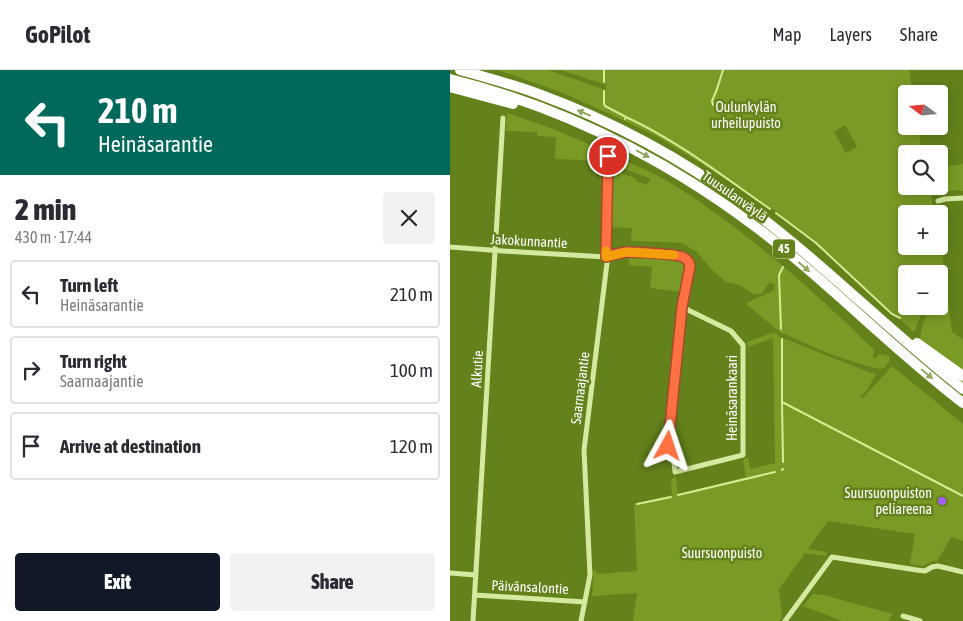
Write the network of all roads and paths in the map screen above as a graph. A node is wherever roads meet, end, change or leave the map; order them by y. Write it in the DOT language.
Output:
graph roads {
  1 [pos="460,70"];
  2 [pos="450,79"];
  3 [pos="450,87"];
  4 [pos="503,118"];
  5 [pos="583,125"];
  6 [pos="608,156"];
  7 [pos="963,198"];
  8 [pos="938,201"];
  9 [pos="450,247"];
  10 [pos="496,251"];
  11 [pos="606,257"];
  12 [pos="856,297"];
  13 [pos="682,307"];
  14 [pos="963,376"];
  15 [pos="963,390"];
  16 [pos="963,403"];
  17 [pos="963,572"];
  18 [pos="450,573"];
  19 [pos="476,575"];
  20 [pos="475,595"];
  21 [pos="585,602"];
  22 [pos="903,616"];
  23 [pos="473,621"];
  24 [pos="581,621"];
  25 [pos="785,621"];
  26 [pos="920,621"];
  12 -- 1 [label="highway, Tuusulanväylä / 45, one-way"];
  2 -- 5 [label="highway, Tuusulanväylä / 45"];
  3 -- 5 [label="highway"];
  4 -- 10 [label="street, Alkutie"];
  5 -- 16 [label="highway, Tuusulanväylä / 45, one-way"];
  6 -- 11 [label="street, Saarnaajantie"];
  7 -- 8 [label="street"];
  9 -- 10 [label="street, Jakokunnantie"];
  10 -- 11 [label="street, Jakokunnantie"];
  10 -- 19 [label="street, Alkutie"];
  11 -- 13 [label="street, Jakokunnantie"];
  11 -- 21 [label="street, Saarnaajantie"];
  12 -- 14 [label="highway"];
  12 -- 15 [label="highway, Tuusulanväylä / 45"];
  13 -- 13 [label="street, Heinäsarankaari"];
  17 -- 25 [label="street"];
  18 -- 19 [label="street, Päivänsalontie"];
  19 -- 20 [label="street, Alkutie"];
  20 -- 21 [label="street, Päivänsalontie"];
  20 -- 23 [label="street, Alkutie"];
  21 -- 24 [label="street, Saarnaajantie"];
  22 -- 26 [label="street"];
}
